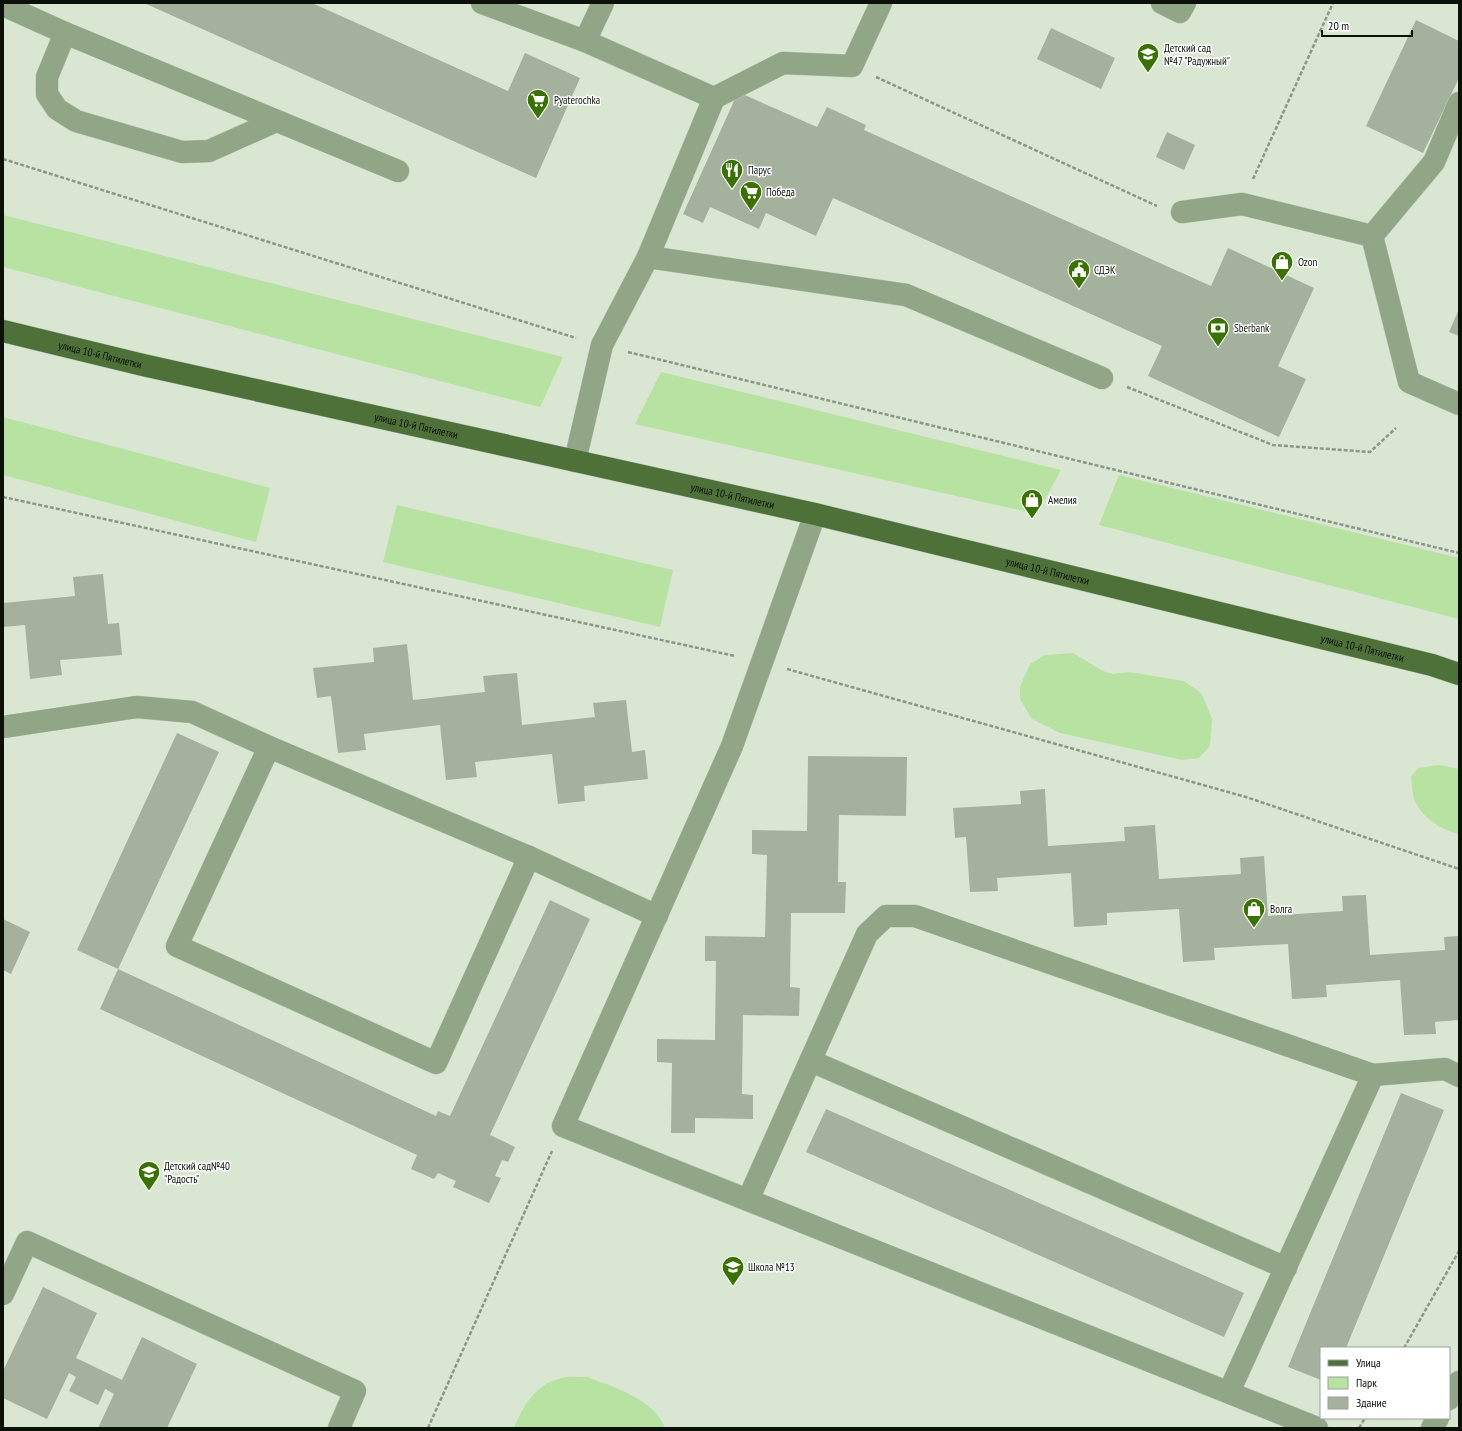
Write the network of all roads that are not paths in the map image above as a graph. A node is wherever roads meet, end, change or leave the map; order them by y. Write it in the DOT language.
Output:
graph roads {
  1 [pos="482,3"];
  2 [pos="603,3"];
  3 [pos="881,3"];
  4 [pos="1162,3"];
  5 [pos="1185,3"];
  6 [pos="3,5"];
  7 [pos="65,33"];
  8 [pos="585,41"];
  9 [pos="714,98"];
  10 [pos="1459,103"];
  11 [pos="276,121"];
  12 [pos="398,171"];
  13 [pos="1182,212"];
  14 [pos="1372,236"];
  15 [pos="648,257"];
  16 [pos="3,332"];
  17 [pos="1102,378"];
  18 [pos="1459,404"];
  19 [pos="575,461"];
  20 [pos="815,514"];
  21 [pos="1459,674"];
  22 [pos="3,727"];
  23 [pos="269,747"];
  24 [pos="529,857"];
  25 [pos="657,916"];
  26 [pos="811,1061"];
  27 [pos="1372,1076"];
  28 [pos="1459,1076"];
  29 [pos="748,1200"];
  30 [pos="1286,1268"];
  31 [pos="3,1294"];
  32 [pos="1459,1382"];
  33 [pos="1229,1392"];
  34 [pos="1450,1397"];
  35 [pos="1437,1419"];
  36 [pos="339,1428"];
  37 [pos="1317,1428"];
  38 [pos="1432,1428"];
  1 -- 8 [label="street"];
  2 -- 8 [label="street"];
  3 -- 9 [label="street"];
  4 -- 5 [label="street"];
  6 -- 7 [label="street"];
  7 -- 11 [label="street"];
  7 -- 11 [label="street"];
  8 -- 9 [label="street"];
  9 -- 15 [label="street"];
  10 -- 14 [label="street"];
  11 -- 12 [label="street"];
  13 -- 14 [label="street"];
  14 -- 18 [label="street"];
  15 -- 17 [label="street"];
  15 -- 19 [label="street"];
  16 -- 19 [label="main road, улица 10-й Пятилетки"];
  19 -- 20 [label="main road, улица 10-й Пятилетки"];
  20 -- 21 [label="main road, улица 10-й Пятилетки"];
  20 -- 25 [label="street"];
  22 -- 23 [label="street"];
  23 -- 24 [label="street"];
  23 -- 24 [label="street"];
  24 -- 25 [label="street"];
  25 -- 29 [label="street"];
  26 -- 27 [label="street"];
  26 -- 29 [label="street"];
  26 -- 30 [label="street"];
  27 -- 28 [label="street"];
  27 -- 30 [label="street"];
  29 -- 33 [label="street"];
  30 -- 33 [label="street"];
  31 -- 36 [label="street"];
  32 -- 34 [label="street"];
  33 -- 37 [label="street"];
  35 -- 38 [label="street"];
}
